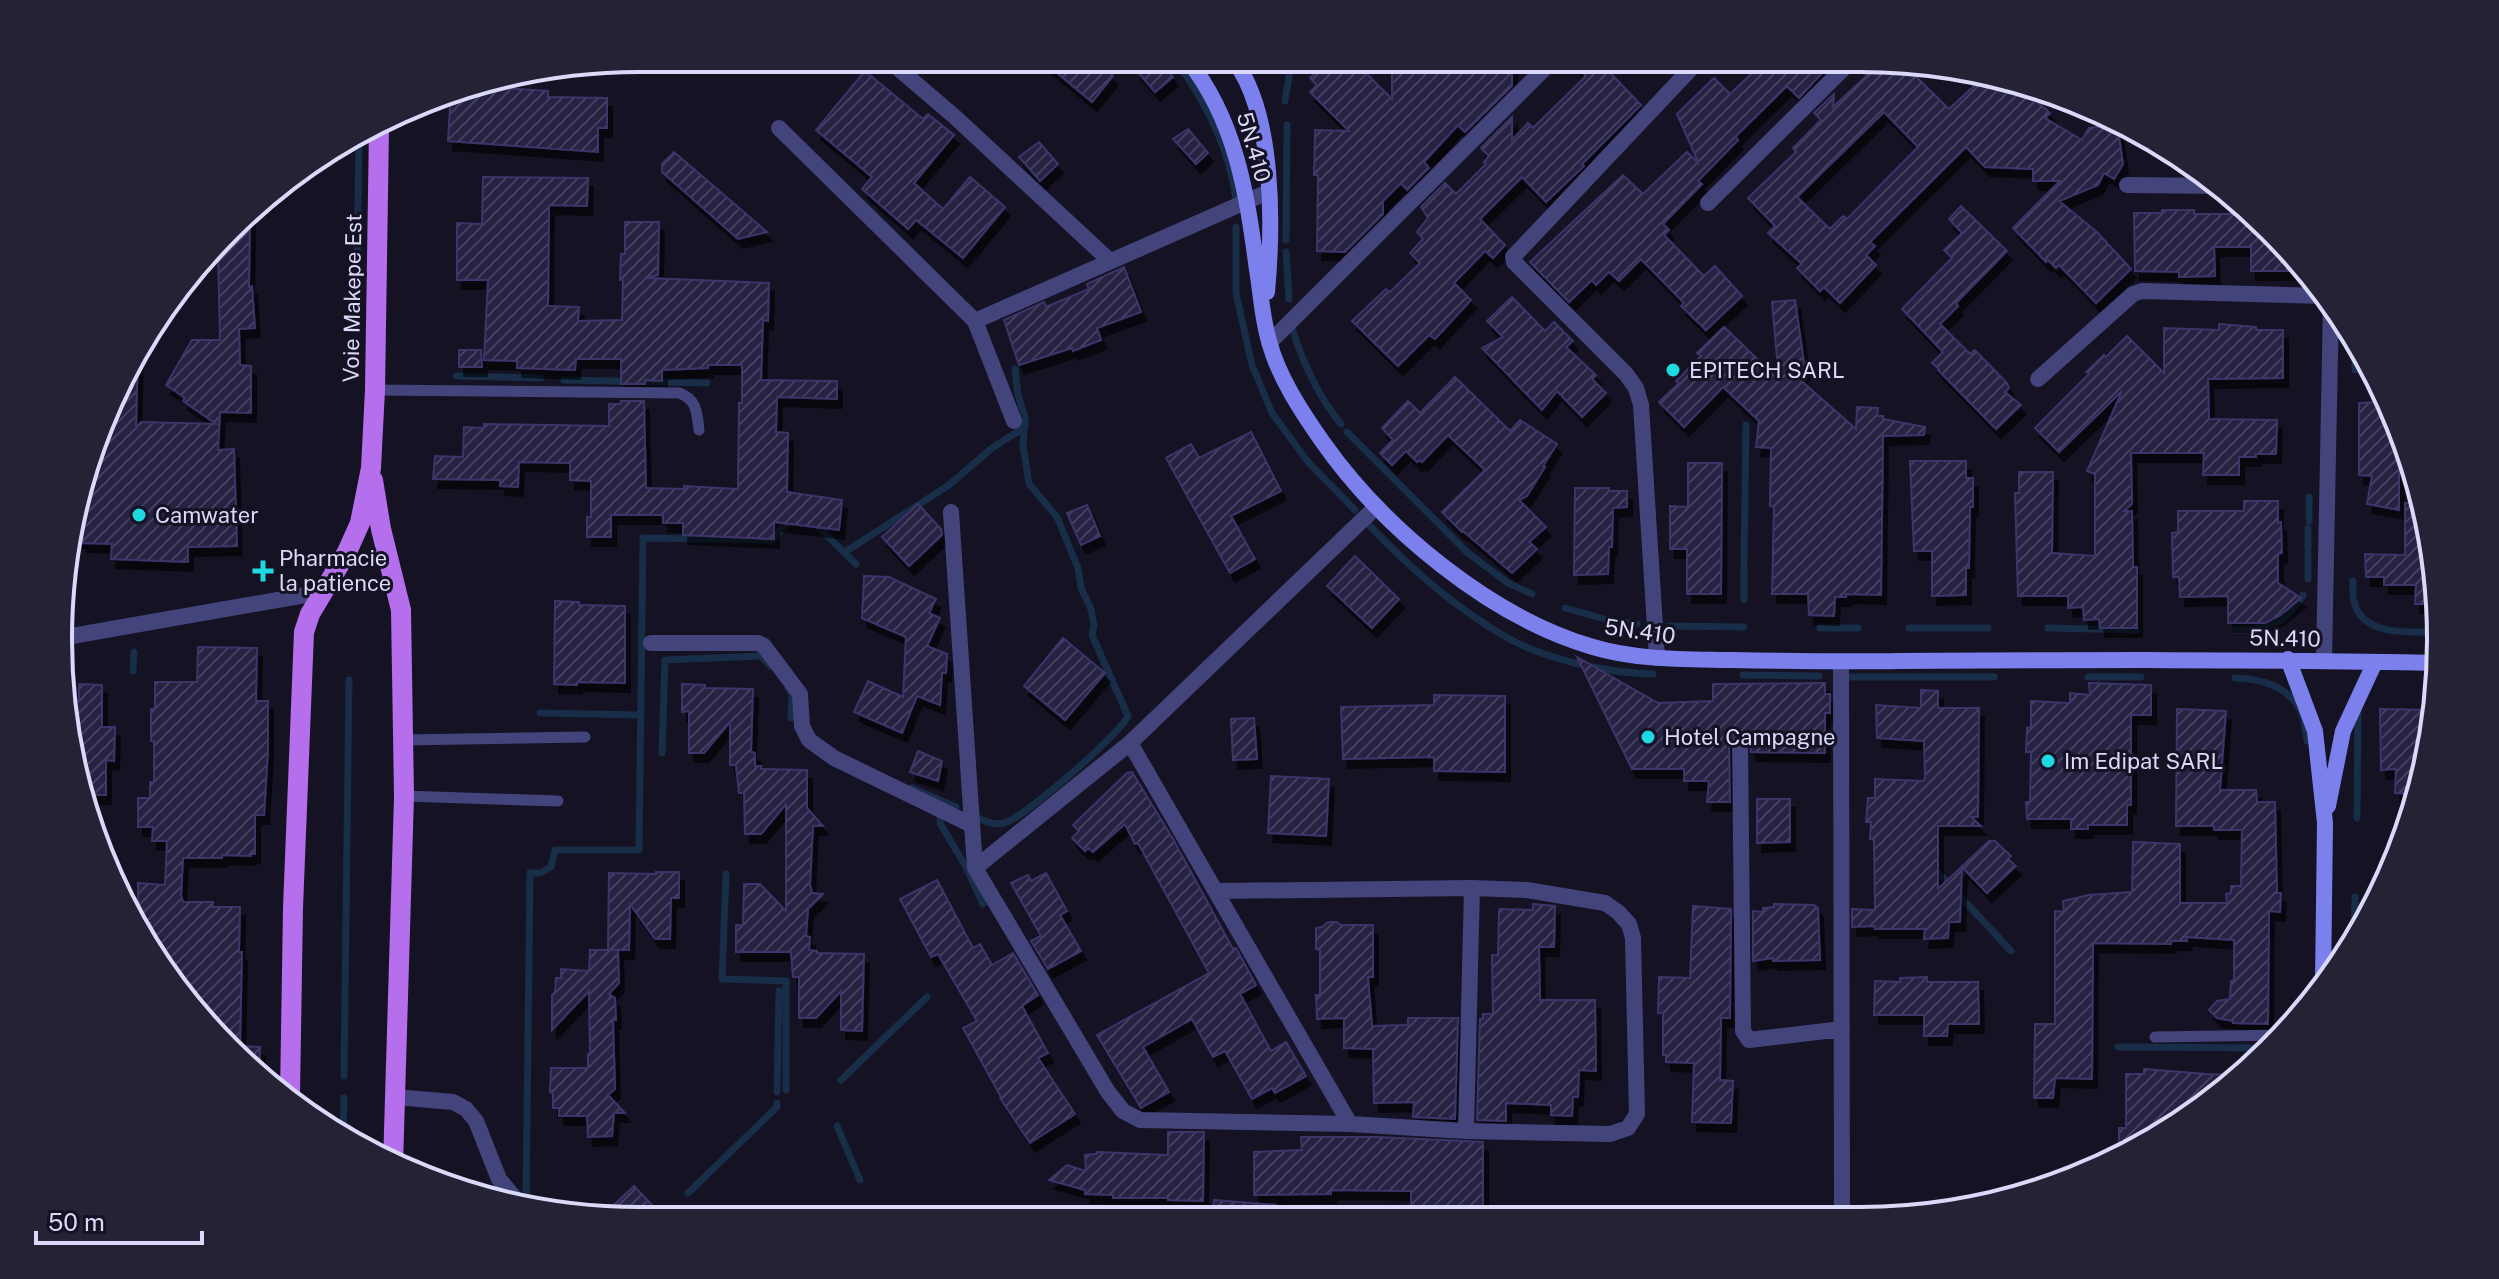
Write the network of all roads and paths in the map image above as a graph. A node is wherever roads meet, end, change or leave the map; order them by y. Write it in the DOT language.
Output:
graph roads {
  1 [pos="902,72"];
  2 [pos="1196,72"];
  3 [pos="1243,72"];
  4 [pos="1541,72"];
  5 [pos="1688,72"];
  6 [pos="1840,72"];
  7 [pos="779,128"];
  8 [pos="379,136"];
  9 [pos="2127,185"];
  10 [pos="2200,186"];
  11 [pos="1268,192"];
  12 [pos="1247,202"];
  13 [pos="1708,203"];
  14 [pos="1109,260"];
  15 [pos="2311,296"];
  16 [pos="975,321"];
  17 [pos="1265,322"];
  18 [pos="2331,323"];
  19 [pos="1269,343"];
  20 [pos="2038,379"];
  21 [pos="375,390"];
  22 [pos="1014,421"];
  23 [pos="699,430"];
  24 [pos="371,468"];
  25 [pos="1376,507"];
  26 [pos="951,512"];
  27 [pos="323,592"];
  28 [pos="72,636"];
  29 [pos="651,643"];
  30 [pos="1657,658"];
  31 [pos="2288,659"];
  32 [pos="2324,660"];
  33 [pos="1841,662"];
  34 [pos="2375,662"];
  35 [pos="2426,663"];
  36 [pos="585,737"];
  37 [pos="403,740"];
  38 [pos="1740,742"];
  39 [pos="1130,743"];
  40 [pos="404,796"];
  41 [pos="558,801"];
  42 [pos="2325,823"];
  43 [pos="972,825"];
  44 [pos="975,868"];
  45 [pos="1472,888"];
  46 [pos="1217,891"];
  47 [pos="2323,966"];
  48 [pos="1842,1029"];
  49 [pos="2266,1035"];
  50 [pos="2155,1037"];
  51 [pos="290,1087"];
  52 [pos="395,1097"];
  53 [pos="1350,1124"];
  54 [pos="1466,1131"];
  55 [pos="393,1150"];
  56 [pos="509,1192"];
  57 [pos="1842,1207"];
  1 -- 14 [label="street"];
  2 -- 12 [label="street, 5N.410"];
  3 -- 11 [label="street"];
  4 -- 19 [label="street"];
  5 -- 30 [label="street"];
  6 -- 13 [label="street"];
  7 -- 16 [label="street"];
  8 -- 21 [label="main road, Voie Makepe Est"];
  9 -- 10 [label="street"];
  11 -- 12 [label="street"];
  11 -- 17 [label="street"];
  12 -- 14 [label="street"];
  12 -- 17 [label="street, 5N.410"];
  14 -- 16 [label="street"];
  15 -- 20 [label="street"];
  16 -- 22 [label="street"];
  17 -- 19 [label="street, 5N.410"];
  18 -- 32 [label="street"];
  19 -- 25 [label="street, 5N.410"];
  21 -- 23 [label="lane"];
  21 -- 24 [label="main road, Voie Makepe Est"];
  24 -- 27 [label="main road"];
  24 -- 37 [label="main road"];
  25 -- 30 [label="street, 5N.410"];
  25 -- 39 [label="street"];
  26 -- 43 [label="street"];
  27 -- 28 [label="street"];
  27 -- 51 [label="main road"];
  29 -- 43 [label="street"];
  30 -- 33 [label="street, 5N.410"];
  31 -- 32 [label="street, 5N.410"];
  31 -- 33 [label="street, 5N.410"];
  31 -- 42 [label="street"];
  32 -- 34 [label="street, 5N.410"];
  33 -- 48 [label="street"];
  34 -- 35 [label="street, 5N.410"];
  34 -- 42 [label="street"];
  36 -- 37 [label="lane"];
  37 -- 40 [label="main road"];
  38 -- 48 [label="street"];
  39 -- 44 [label="street"];
  39 -- 46 [label="street"];
  40 -- 41 [label="lane"];
  40 -- 52 [label="main road"];
  42 -- 47 [label="street"];
  43 -- 44 [label="street"];
  44 -- 53 [label="street"];
  45 -- 46 [label="street"];
  45 -- 54 [label="street"];
  45 -- 54 [label="street"];
  46 -- 53 [label="street"];
  48 -- 57 [label="street"];
  49 -- 50 [label="lane"];
  52 -- 55 [label="main road"];
  52 -- 56 [label="street"];
  53 -- 54 [label="street"];
}
